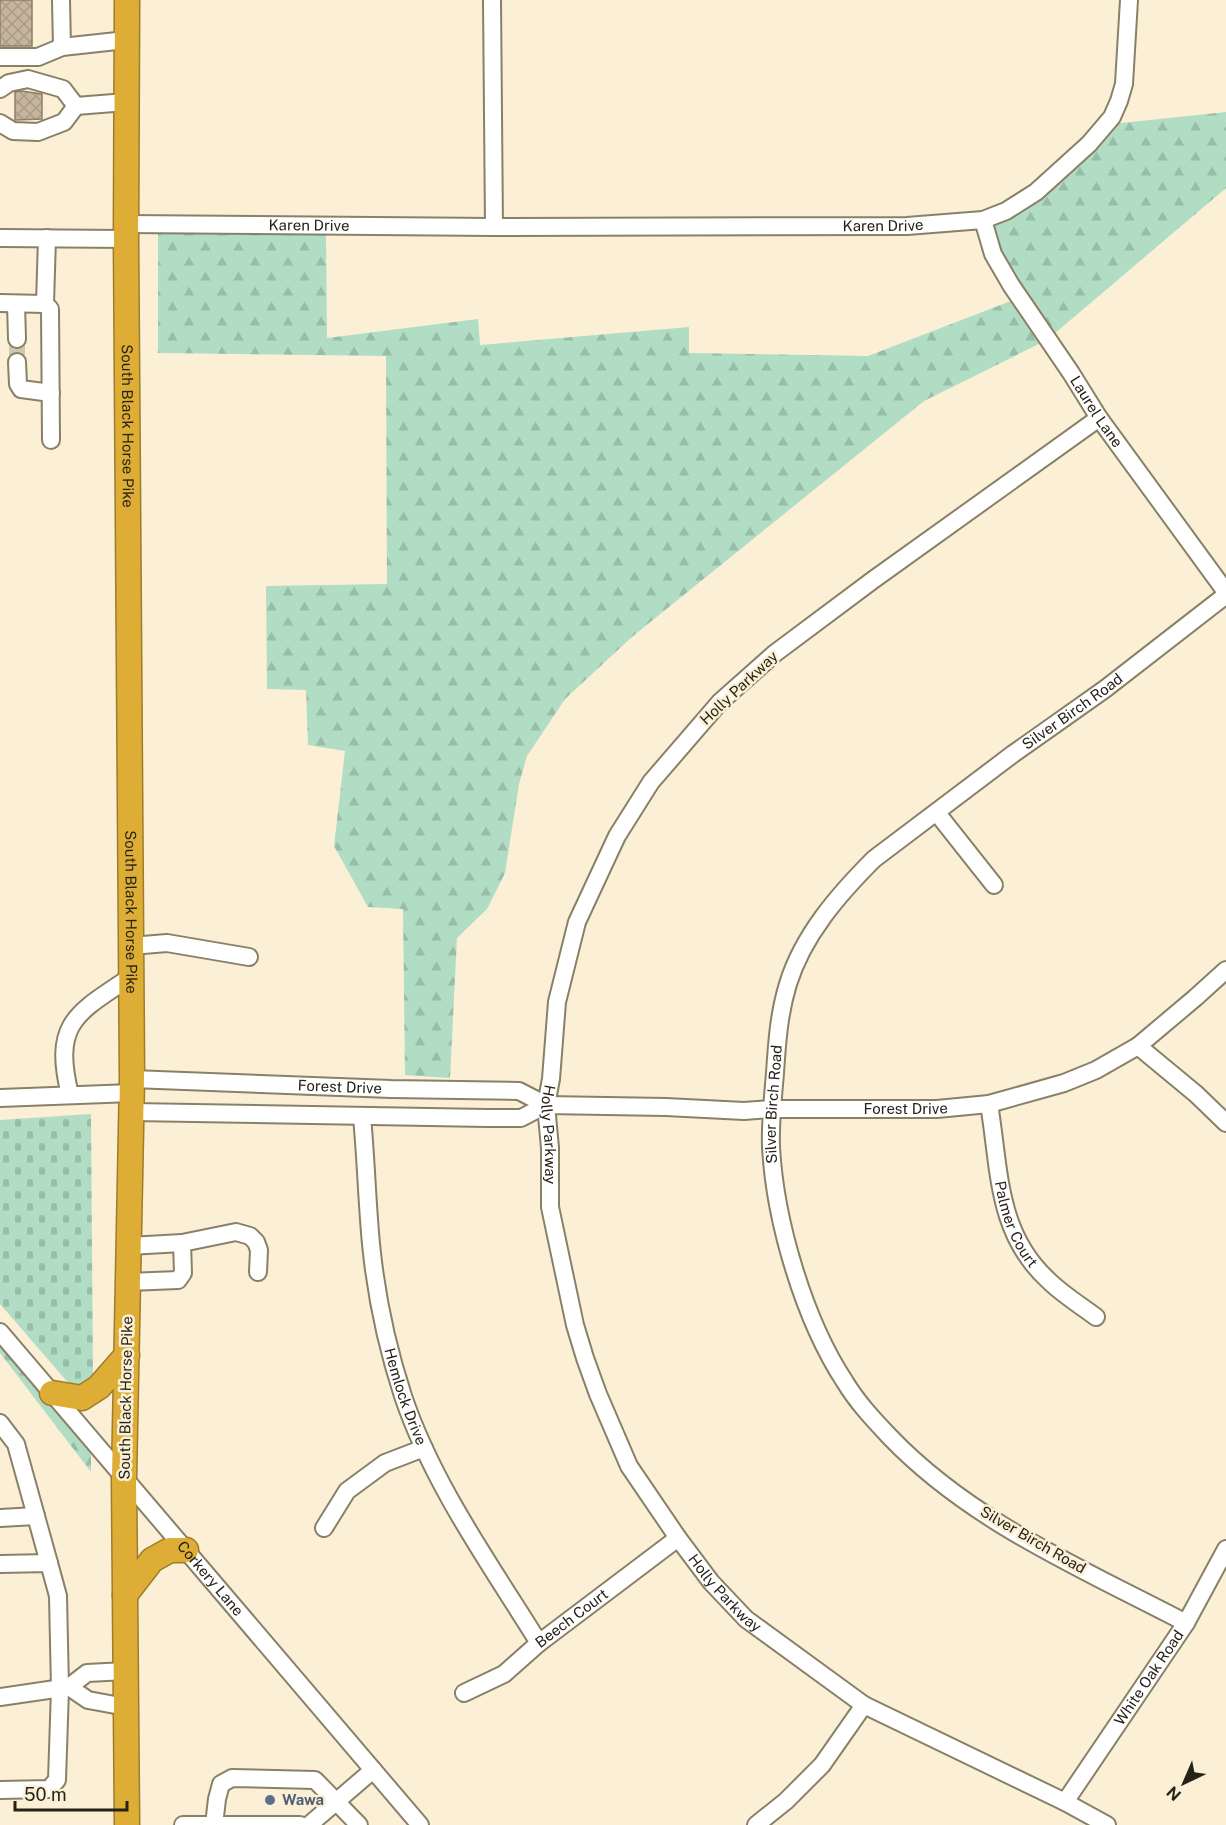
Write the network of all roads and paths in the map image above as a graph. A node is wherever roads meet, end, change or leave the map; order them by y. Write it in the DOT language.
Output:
graph roads {
  1 [pos="61,0"];
  2 [pos="126,0"];
  3 [pos="492,0"];
  4 [pos="1129,0"];
  5 [pos="126,40"];
  6 [pos="62,47"];
  7 [pos="0,57"];
  8 [pos="0,89"];
  9 [pos="126,102"];
  10 [pos="76,106"];
  11 [pos="0,123"];
  12 [pos="984,220"];
  13 [pos="494,227"];
  14 [pos="125,231"];
  15 [pos="0,238"];
  16 [pos="47,238"];
  17 [pos="8,303"];
  18 [pos="45,304"];
  19 [pos="16,339"];
  20 [pos="17,362"];
  21 [pos="51,393"];
  22 [pos="1099,417"];
  23 [pos="51,440"];
  24 [pos="1226,594"];
  25 [pos="937,813"];
  26 [pos="994,885"];
  27 [pos="131,946"];
  28 [pos="249,957"];
  29 [pos="1226,970"];
  30 [pos="132,976"];
  31 [pos="1138,1046"];
  32 [pos="70,1095"];
  33 [pos="132,1095"];
  34 [pos="0,1098"];
  35 [pos="989,1104"];
  36 [pos="546,1105"];
  37 [pos="771,1109"];
  38 [pos="362,1117"];
  39 [pos="1226,1123"];
  40 [pos="182,1244"];
  41 [pos="129,1246"];
  42 [pos="258,1272"];
  43 [pos="129,1282"];
  44 [pos="1096,1317"];
  45 [pos="0,1332"];
  46 [pos="127,1355"];
  47 [pos="52,1393"];
  48 [pos="2,1429"];
  49 [pos="424,1448"];
  50 [pos="124,1478"];
  51 [pos="36,1516"];
  52 [pos="0,1518"];
  53 [pos="324,1528"];
  54 [pos="678,1538"];
  55 [pos="1226,1549"];
  56 [pos="186,1550"];
  57 [pos="49,1563"];
  58 [pos="0,1564"];
  59 [pos="125,1595"];
  60 [pos="1186,1623"];
  61 [pos="539,1643"];
  62 [pos="126,1671"];
  63 [pos="64,1688"];
  64 [pos="464,1694"];
  65 [pos="0,1697"];
  66 [pos="864,1705"];
  67 [pos="126,1707"];
  68 [pos="373,1770"];
  69 [pos="0,1790"];
  70 [pos="336,1802"];
  71 [pos="1065,1802"];
  72 [pos="214,1824"];
  73 [pos="127,1825"];
  74 [pos="183,1825"];
  75 [pos="300,1825"];
  76 [pos="309,1825"];
  77 [pos="359,1825"];
  78 [pos="420,1825"];
  79 [pos="756,1825"];
  80 [pos="1107,1825"];
  1 -- 6 [label="street"];
  2 -- 5 [label="highway, South Black Horse Pike"];
  3 -- 13 [label="street"];
  4 -- 12 [label="street, Karen Drive"];
  5 -- 6 [label="street"];
  5 -- 9 [label="highway, South Black Horse Pike"];
  6 -- 7 [label="street"];
  8 -- 10 [label="street"];
  9 -- 10 [label="street"];
  9 -- 14 [label="highway, South Black Horse Pike"];
  10 -- 11 [label="street"];
  12 -- 13 [label="street, Karen Drive"];
  12 -- 22 [label="street, Laurel Lane"];
  13 -- 14 [label="street, Karen Drive"];
  14 -- 16 [label="street, Karen Drive"];
  14 -- 27 [label="highway, South Black Horse Pike"];
  15 -- 16 [label="street, Karen Drive"];
  16 -- 18 [label="street"];
  17 -- 18 [label="street"];
  17 -- 19 [label="street"];
  18 -- 21 [label="street"];
  20 -- 21 [label="street"];
  21 -- 23 [label="street"];
  22 -- 24 [label="street, Laurel Lane"];
  22 -- 36 [label="street, Holly Parkway"];
  24 -- 25 [label="street, Silver Birch Road"];
  25 -- 26 [label="street"];
  25 -- 37 [label="street, Silver Birch Road"];
  27 -- 28 [label="street"];
  27 -- 30 [label="highway, South Black Horse Pike"];
  29 -- 31 [label="street, Forest Drive"];
  30 -- 32 [label="street"];
  30 -- 33 [label="highway, South Black Horse Pike"];
  31 -- 35 [label="street, Forest Drive"];
  31 -- 39 [label="street"];
  32 -- 33 [label="street"];
  32 -- 34 [label="street"];
  33 -- 36 [label="street, Forest Drive"];
  33 -- 38 [label="street, Forest Drive"];
  33 -- 41 [label="highway, South Black Horse Pike"];
  35 -- 37 [label="street, Forest Drive"];
  35 -- 44 [label="street, Palmer Court"];
  36 -- 37 [label="street, Forest Drive"];
  36 -- 38 [label="street, Forest Drive"];
  36 -- 54 [label="street, Holly Parkway"];
  37 -- 60 [label="street, Silver Birch Road"];
  38 -- 49 [label="street, Hemlock Drive"];
  40 -- 41 [label="street"];
  40 -- 42 [label="street"];
  40 -- 43 [label="street"];
  41 -- 43 [label="highway, South Black Horse Pike"];
  43 -- 46 [label="highway, South Black Horse Pike"];
  45 -- 47 [label="street, Corkery Lane"];
  46 -- 47 [label="highway"];
  46 -- 50 [label="highway, South Black Horse Pike"];
  47 -- 50 [label="street, Corkery Lane"];
  48 -- 51 [label="street"];
  49 -- 53 [label="street"];
  49 -- 61 [label="street, Hemlock Drive"];
  50 -- 56 [label="street, Corkery Lane"];
  50 -- 59 [label="highway, South Black Horse Pike"];
  51 -- 52 [label="street"];
  51 -- 57 [label="street"];
  54 -- 61 [label="street, Beech Court"];
  54 -- 66 [label="street, Holly Parkway"];
  55 -- 60 [label="street, White Oak Road"];
  56 -- 59 [label="highway"];
  56 -- 68 [label="street, Corkery Lane"];
  57 -- 58 [label="street"];
  57 -- 63 [label="street"];
  59 -- 62 [label="highway, South Black Horse Pike"];
  60 -- 71 [label="street, White Oak Road"];
  61 -- 64 [label="street, Beech Court"];
  62 -- 63 [label="street"];
  62 -- 67 [label="highway, South Black Horse Pike"];
  63 -- 65 [label="street"];
  63 -- 67 [label="street"];
  63 -- 69 [label="street"];
  66 -- 71 [label="street, Holly Parkway"];
  66 -- 79 [label="street"];
  67 -- 73 [label="highway, South Black Horse Pike"];
  68 -- 70 [label="street"];
  68 -- 78 [label="street, Corkery Lane"];
  70 -- 72 [label="street"];
  70 -- 76 [label="street"];
  70 -- 77 [label="street"];
  71 -- 80 [label="street, Holly Parkway"];
  72 -- 74 [label="street"];
  72 -- 75 [label="street"];
}
